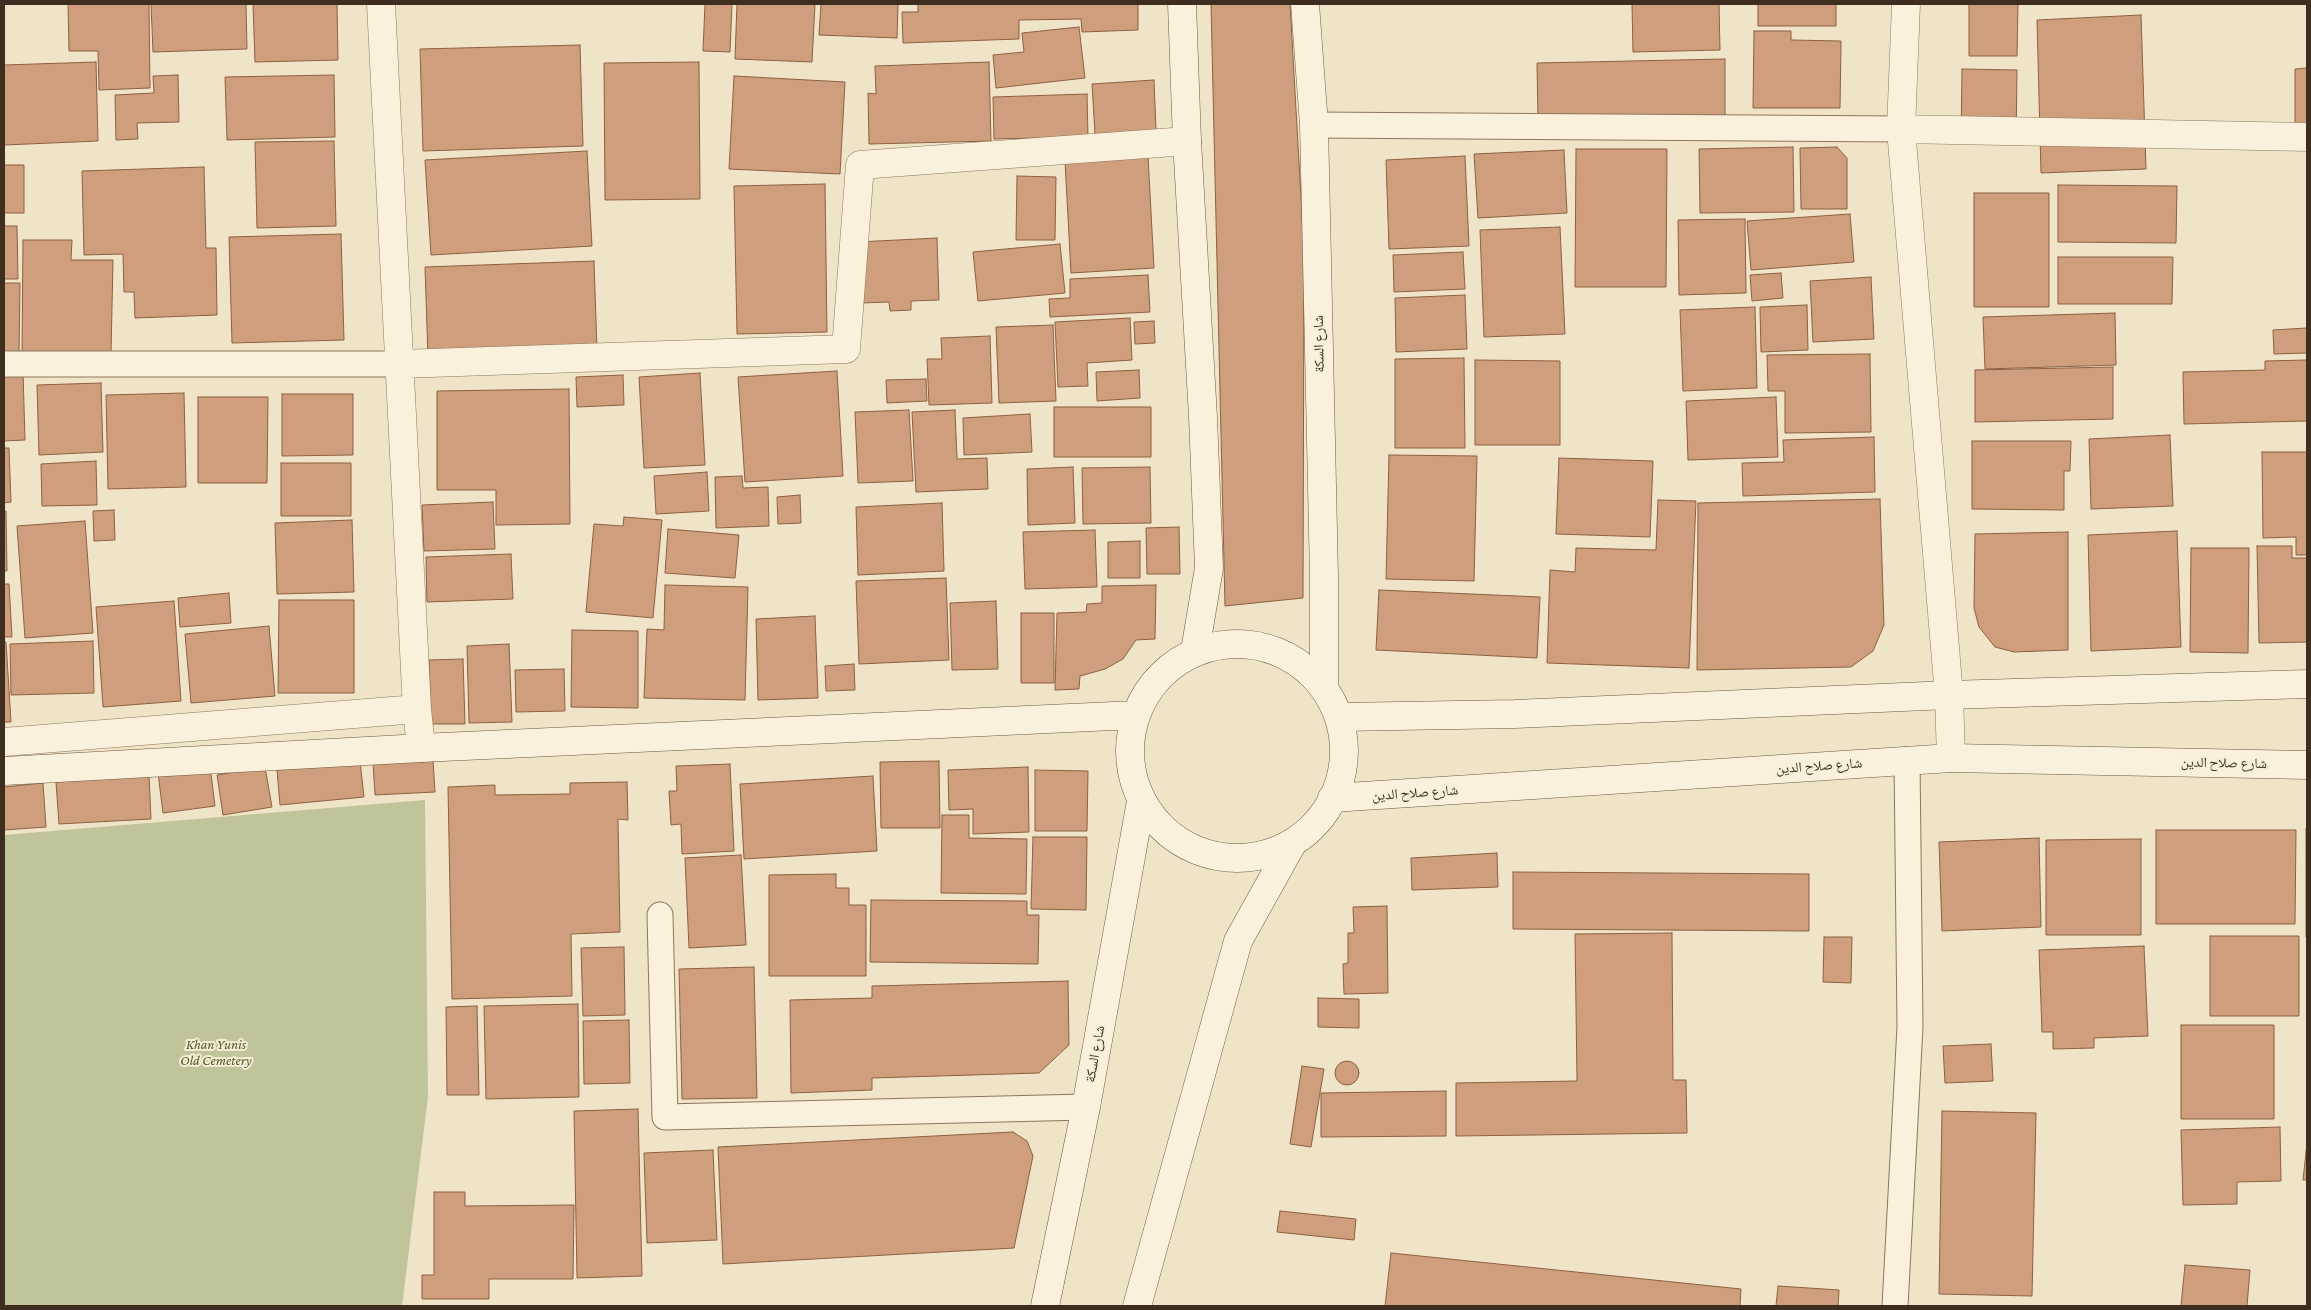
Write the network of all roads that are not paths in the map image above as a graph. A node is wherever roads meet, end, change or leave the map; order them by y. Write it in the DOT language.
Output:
graph roads {
  1 [pos="381,4"];
  2 [pos="1182,4"];
  3 [pos="1304,4"];
  4 [pos="1906,4"];
  5 [pos="1314,125"];
  6 [pos="1901,129"];
  7 [pos="2307,137"];
  8 [pos="1187,141"];
  9 [pos="4,364"];
  10 [pos="400,364"];
  11 [pos="1195,651"];
  12 [pos="2307,684"];
  13 [pos="1324,685"];
  14 [pos="1949,695"];
  15 [pos="417,709"];
  16 [pos="1135,715"];
  17 [pos="1340,717"];
  18 [pos="4,742"];
  19 [pos="420,748"];
  20 [pos="1951,758"];
  21 [pos="1907,760"];
  22 [pos="2307,765"];
  23 [pos="4,771"];
  24 [pos="1332,798"];
  25 [pos="1141,801"];
  26 [pos="1292,844"];
  27 [pos="660,915"];
  28 [pos="1086,1107"];
  29 [pos="1045,1306"];
  30 [pos="1137,1306"];
  31 [pos="1896,1306"];
  1 -- 10 [label="main road"];
  2 -- 8 [label="main road"];
  3 -- 5 [label="main road, شارع السكة"];
  4 -- 6 [label="main road"];
  5 -- 6 [label="lane"];
  5 -- 13 [label="main road, شارع السكة"];
  6 -- 7 [label="main road"];
  6 -- 14 [label="main road"];
  8 -- 10 [label="main road"];
  8 -- 11 [label="main road"];
  9 -- 10 [label="lane"];
  10 -- 15 [label="main road"];
  11 -- 13 [label="main road"];
  11 -- 16 [label="main road"];
  12 -- 14 [label="main road"];
  13 -- 17 [label="main road"];
  14 -- 17 [label="main road"];
  14 -- 20 [label="main road"];
  15 -- 18 [label="main road"];
  15 -- 19 [label="main road"];
  16 -- 19 [label="main road"];
  16 -- 25 [label="main road"];
  17 -- 24 [label="main road"];
  19 -- 23 [label="main road"];
  20 -- 21 [label="main road, شارع صلاح الدين"];
  20 -- 22 [label="main road, شارع صلاح الدين"];
  21 -- 24 [label="main road, شارع صلاح الدين"];
  21 -- 31 [label="lane"];
  24 -- 26 [label="main road"];
  25 -- 26 [label="main road"];
  25 -- 28 [label="main road, شارع السكة"];
  26 -- 30 [label="main road"];
  27 -- 28 [label="lane"];
  28 -- 29 [label="main road, شارع السكة"];
}
